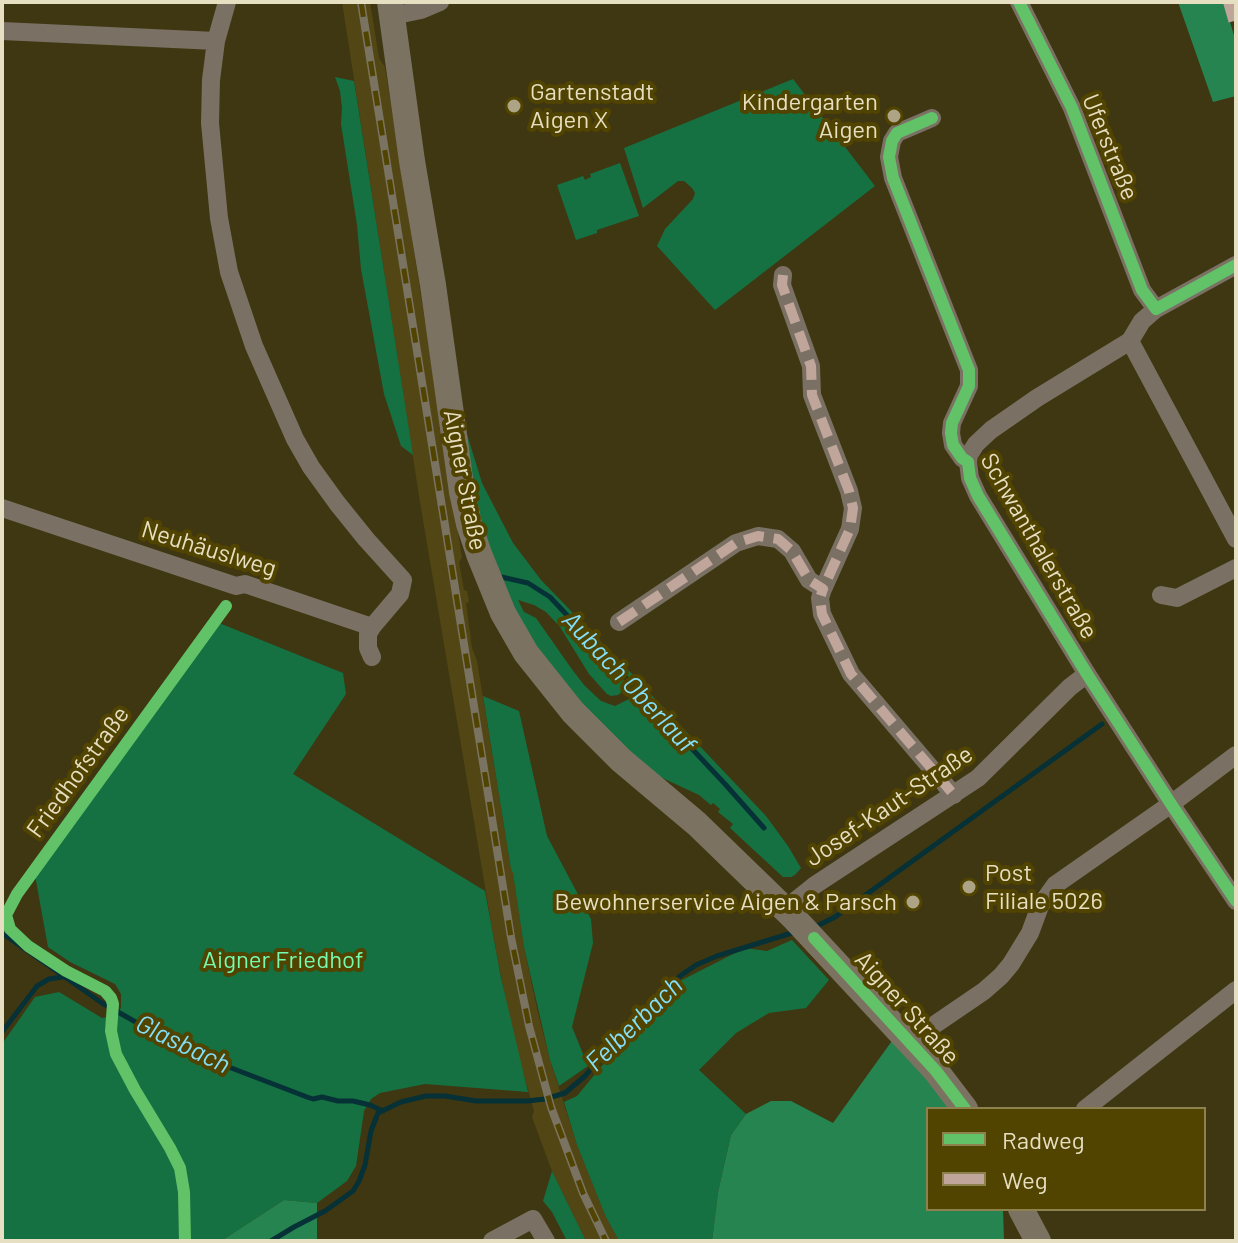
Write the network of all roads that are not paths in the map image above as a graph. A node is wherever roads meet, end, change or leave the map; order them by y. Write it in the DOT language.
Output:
graph roads {
  1 [pos="227,2"];
  2 [pos="440,2"];
  3 [pos="1019,2"];
  4 [pos="391,9"];
  5 [pos="2,31"];
  6 [pos="216,41"];
  7 [pos="932,118"];
  8 [pos="1236,265"];
  9 [pos="783,275"];
  10 [pos="1156,309"];
  11 [pos="1130,341"];
  12 [pos="968,462"];
  13 [pos="2,508"];
  14 [pos="1236,539"];
  15 [pos="1236,568"];
  16 [pos="823,589"];
  17 [pos="1161,595"];
  18 [pos="619,622"];
  19 [pos="372,627"];
  20 [pos="372,657"];
  21 [pos="1087,674"];
  22 [pos="1236,755"];
  23 [pos="954,795"];
  24 [pos="1171,804"];
  25 [pos="1236,901"];
  26 [pos="799,923"];
  27 [pos="1236,990"];
  28 [pos="907,1041"];
  29 [pos="963,1107"];
  30 [pos="1088,1107"];
  31 [pos="1022,1211"];
  32 [pos="492,1241"];
  33 [pos="546,1241"];
  34 [pos="1038,1241"];
  1 -- 6 [label="street"];
  2 -- 4 [label="street"];
  3 -- 10 [label="street, Uferstraße"];
  4 -- 26 [label="main road, Aigner Straße"];
  5 -- 6 [label="street"];
  6 -- 19 [label="street"];
  7 -- 12 [label="street, Schwanthalerstraße"];
  8 -- 10 [label="street"];
  9 -- 16 [label="street"];
  10 -- 11 [label="street"];
  11 -- 12 [label="street"];
  11 -- 14 [label="street"];
  12 -- 21 [label="street, Schwanthalerstraße"];
  13 -- 19 [label="street, Neuhäuslweg"];
  15 -- 17 [label="street"];
  16 -- 18 [label="street"];
  16 -- 23 [label="street"];
  19 -- 20 [label="street"];
  21 -- 23 [label="street, Josef-Kaut-Straße"];
  21 -- 24 [label="street, Schwanthalerstraße"];
  22 -- 24 [label="street"];
  23 -- 26 [label="street, Josef-Kaut-Straße"];
  24 -- 25 [label="street, Schwanthalerstraße"];
  24 -- 28 [label="street"];
  26 -- 28 [label="main road, Aigner Straße"];
  27 -- 30 [label="street"];
  28 -- 29 [label="main road, Aigner Straße"];
  31 -- 34 [label="main road"];
  32 -- 33 [label="street"];
}
